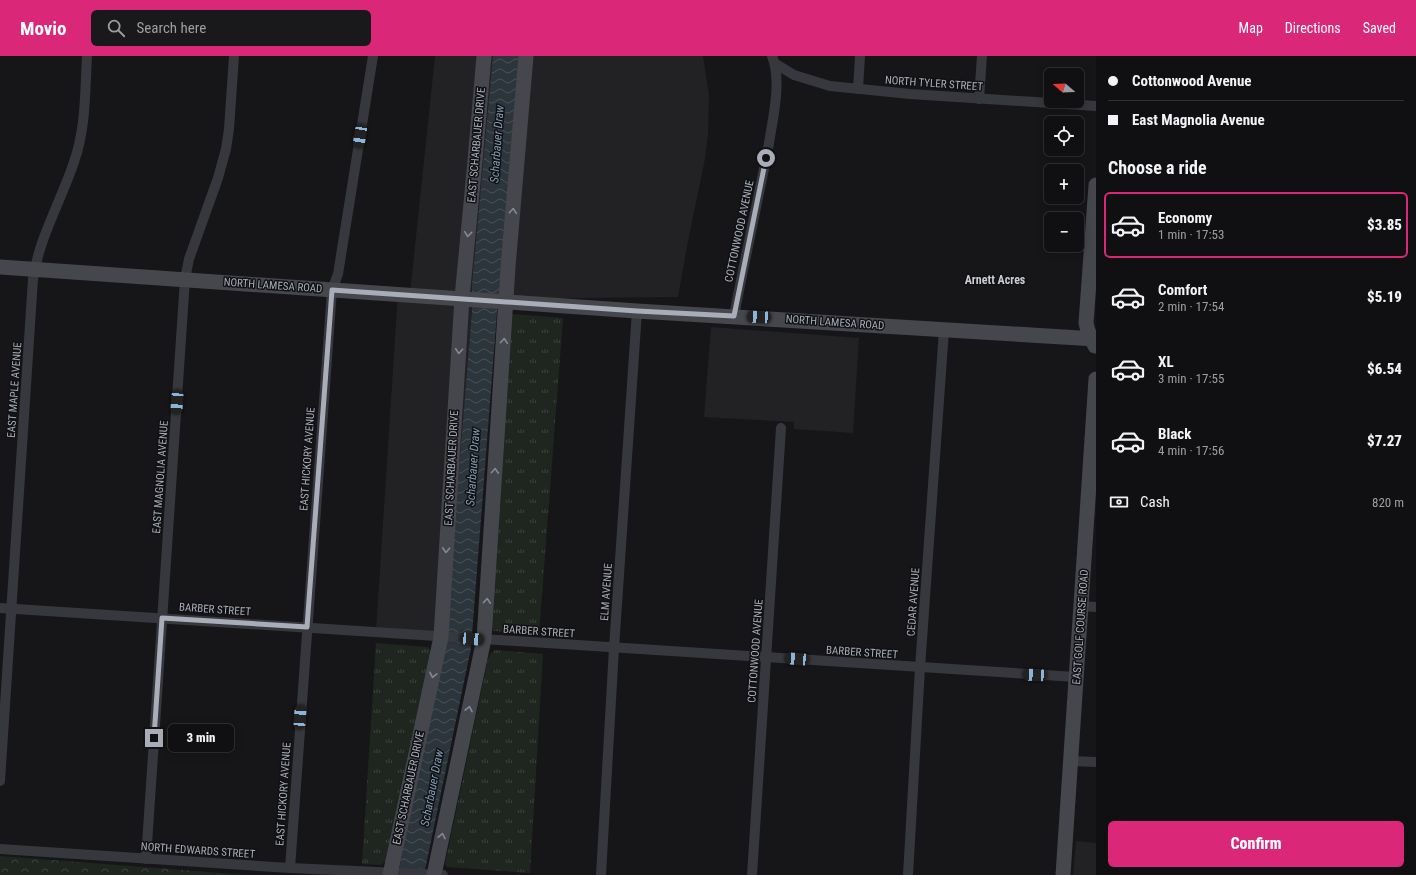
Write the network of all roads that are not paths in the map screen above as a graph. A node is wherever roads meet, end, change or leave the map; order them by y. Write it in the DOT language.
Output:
graph roads {
  1 [pos="87,56"];
  2 [pos="234,56"];
  3 [pos="373,56"];
  4 [pos="484,56"];
  5 [pos="526,56"];
  6 [pos="860,56"];
  7 [pos="982,56"];
  8 [pos="774,60"];
  9 [pos="858,89"];
  10 [pos="979,99"];
  11 [pos="1096,106"];
  12 [pos="1096,184"];
  13 [pos="0,267"];
  14 [pos="34,269"];
  15 [pos="185,279"];
  16 [pos="332,290"];
  17 [pos="466,298"];
  18 [pos="505,301"];
  19 [pos="637,311"];
  20 [pos="734,316"];
  21 [pos="944,330"];
  22 [pos="1094,342"];
  23 [pos="1096,379"];
  24 [pos="781,428"];
  25 [pos="1092,516"];
  26 [pos="1089,606"];
  27 [pos="0,608"];
  28 [pos="12,608"];
  29 [pos="162,618"];
  30 [pos="307,627"];
  31 [pos="441,636"];
  32 [pos="484,640"];
  33 [pos="614,648"];
  34 [pos="767,657"];
  35 [pos="920,668"];
  36 [pos="1076,677"];
  37 [pos="1071,761"];
  38 [pos="1096,762"];
  39 [pos="0,781"];
  40 [pos="0,849"];
  41 [pos="146,859"];
  42 [pos="290,868"];
  43 [pos="390,874"];
  44 [pos="437,875"];
  45 [pos="601,875"];
  46 [pos="752,875"];
  47 [pos="908,875"];
  48 [pos="1063,875"];
  1 -- 14 [label="street, EAST MAPLE AVENUE"];
  2 -- 15 [label="street, EAST MAGNOLIA AVENUE"];
  3 -- 16 [label="street, EAST HICKORY AVENUE"];
  4 -- 17 [label="main road, EAST SCHARBAUER DRIVE, one-way"];
  18 -- 5 [label="main road, one-way"];
  6 -- 9 [label="street"];
  7 -- 10 [label="street"];
  8 -- 9 [label="street, NORTH TYLER STREET"];
  8 -- 20 [label="street, COTTONWOOD AVENUE"];
  9 -- 10 [label="street, NORTH TYLER STREET"];
  10 -- 11 [label="street, NORTH TYLER STREET"];
  12 -- 22 [label="main road"];
  13 -- 14 [label="main road, NORTH LAMESA ROAD"];
  14 -- 15 [label="main road, NORTH LAMESA ROAD"];
  14 -- 28 [label="street, EAST MAPLE AVENUE"];
  15 -- 16 [label="main road, NORTH LAMESA ROAD"];
  15 -- 29 [label="street, EAST MAGNOLIA AVENUE"];
  16 -- 17 [label="main road, NORTH LAMESA ROAD"];
  16 -- 30 [label="street, EAST HICKORY AVENUE"];
  17 -- 18 [label="main road, NORTH LAMESA ROAD"];
  17 -- 31 [label="main road, EAST SCHARBAUER DRIVE, one-way"];
  18 -- 19 [label="main road, NORTH LAMESA ROAD"];
  32 -- 18 [label="main road, one-way"];
  19 -- 20 [label="main road, NORTH LAMESA ROAD"];
  19 -- 33 [label="street, ELM AVENUE"];
  20 -- 21 [label="main road, NORTH LAMESA ROAD"];
  21 -- 22 [label="main road, NORTH LAMESA ROAD"];
  21 -- 35 [label="street, CEDAR AVENUE"];
  23 -- 25 [label="main road, EAST GOLF COURSE ROAD"];
  24 -- 34 [label="street, COTTONWOOD AVENUE"];
  25 -- 26 [label="main road, EAST GOLF COURSE ROAD"];
  26 -- 36 [label="main road, EAST GOLF COURSE ROAD"];
  27 -- 28 [label="street, BARBER STREET"];
  28 -- 29 [label="street, BARBER STREET"];
  28 -- 39 [label="street, EAST MAPLE AVENUE"];
  29 -- 30 [label="street, BARBER STREET"];
  29 -- 41 [label="street, EAST MAGNOLIA AVENUE"];
  30 -- 31 [label="street, BARBER STREET"];
  30 -- 42 [label="street, EAST HICKORY AVENUE"];
  31 -- 32 [label="street, BARBER STREET"];
  31 -- 43 [label="main road, EAST SCHARBAUER DRIVE, one-way"];
  32 -- 33 [label="street, BARBER STREET"];
  44 -- 32 [label="main road, one-way"];
  33 -- 34 [label="street, BARBER STREET"];
  33 -- 45 [label="street, ELM AVENUE"];
  34 -- 35 [label="street, BARBER STREET"];
  34 -- 46 [label="street, COTTONWOOD AVENUE"];
  35 -- 36 [label="street, BARBER STREET"];
  35 -- 47 [label="street, CEDAR AVENUE"];
  36 -- 37 [label="main road, EAST GOLF COURSE ROAD"];
  37 -- 38 [label="street"];
  37 -- 48 [label="main road, EAST GOLF COURSE ROAD"];
  40 -- 41 [label="street, NORTH EDWARDS STREET"];
  41 -- 42 [label="street, NORTH EDWARDS STREET"];
  42 -- 43 [label="street, NORTH EDWARDS STREET"];
  43 -- 44 [label="street, NORTH EDWARDS STREET"];
}
